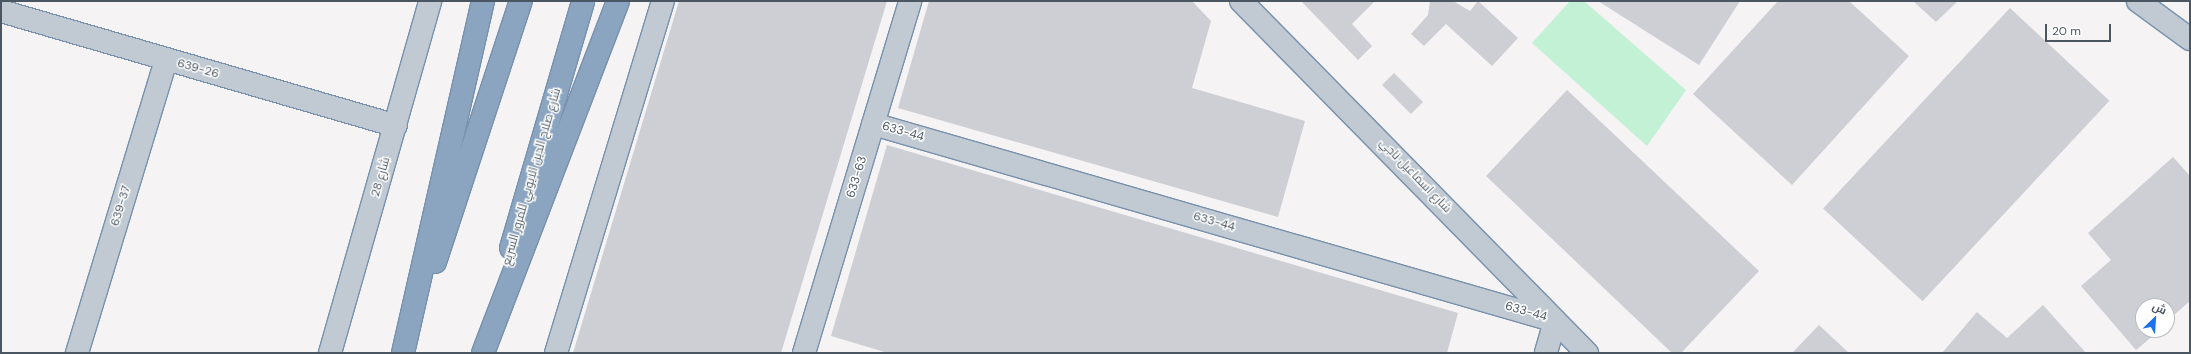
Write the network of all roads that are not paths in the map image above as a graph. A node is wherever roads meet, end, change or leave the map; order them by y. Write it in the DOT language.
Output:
graph roads {
  1 [pos="430,1"];
  2 [pos="483,1"];
  3 [pos="521,1"];
  4 [pos="583,1"];
  5 [pos="618,1"];
  6 [pos="663,1"];
  7 [pos="910,1"];
  8 [pos="1241,1"];
  9 [pos="2140,2"];
  10 [pos="1,11"];
  11 [pos="2190,39"];
  12 [pos="166,60"];
  13 [pos="873,124"];
  14 [pos="396,126"];
  15 [pos="1555,321"];
  16 [pos="410,332"];
  17 [pos="808,352"];
  18 [pos="77,353"];
  19 [pos="330,353"];
  20 [pos="403,353"];
  21 [pos="483,353"];
  22 [pos="556,353"];
  23 [pos="1546,353"];
  24 [pos="1586,353"];
  1 -- 14 [label="street, شارع 28"];
  2 -- 16 [label="highway"];
  3 -- 16 [label="highway"];
  4 -- 21 [label="highway, شارع صلاح الدين الايوبي للمرور السريع"];
  5 -- 21 [label="highway"];
  6 -- 22 [label="street"];
  7 -- 13 [label="street, 633-63"];
  8 -- 15 [label="street, شارع اسماعيل ناجي"];
  9 -- 11 [label="street"];
  10 -- 12 [label="street, 639-26"];
  12 -- 14 [label="street, 639-26"];
  12 -- 18 [label="street, 639-37"];
  13 -- 15 [label="street, 633-44"];
  13 -- 17 [label="street, 633-63"];
  14 -- 19 [label="street, شارع 28"];
  15 -- 23 [label="street"];
  15 -- 24 [label="street, شارع اسماعيل ناجي"];
  16 -- 20 [label="highway"];
}
